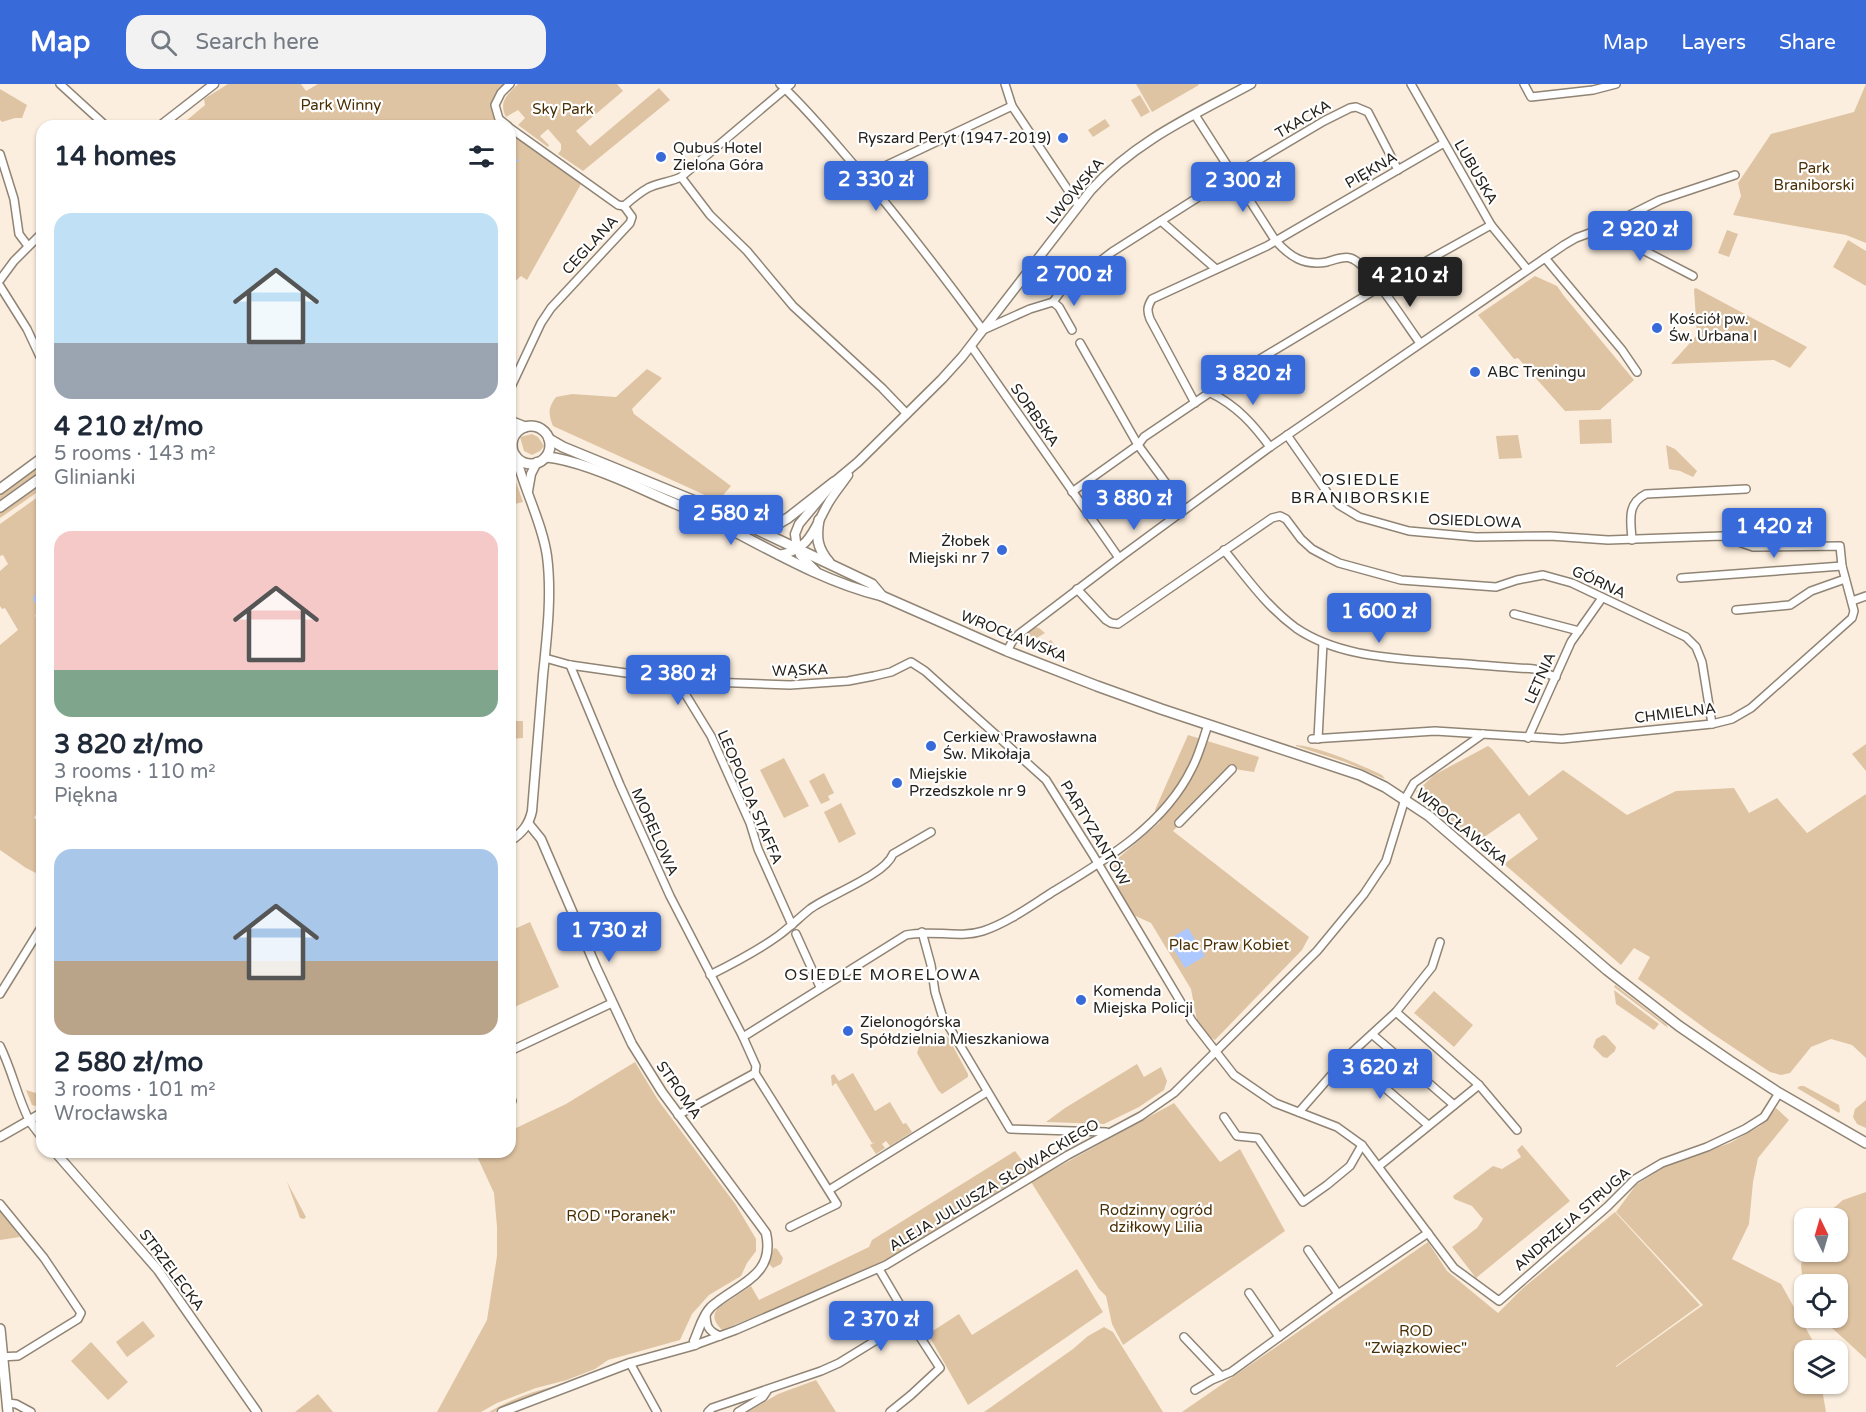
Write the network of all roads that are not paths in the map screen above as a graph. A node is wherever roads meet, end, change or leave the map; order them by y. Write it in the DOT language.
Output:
graph roads {
  1 [pos="60,84"];
  2 [pos="214,84"];
  3 [pos="510,84"];
  4 [pos="1005,84"];
  5 [pos="1251,84"];
  6 [pos="1411,84"];
  7 [pos="1524,84"];
  8 [pos="1616,84"];
  9 [pos="785,86"];
  10 [pos="1012,106"];
  11 [pos="1196,115"];
  12 [pos="99,120"];
  13 [pos="168,120"];
  14 [pos="500,120"];
  15 [pos="516,132"];
  16 [pos="1444,143"];
  17 [pos="0,154"];
  18 [pos="1398,170"];
  19 [pos="1233,175"];
  20 [pos="1735,175"];
  21 [pos="864,176"];
  22 [pos="681,177"];
  23 [pos="1078,205"];
  24 [pos="624,206"];
  25 [pos="1161,221"];
  26 [pos="1491,225"];
  27 [pos="1606,227"];
  28 [pos="36,239"];
  29 [pos="1275,240"];
  30 [pos="28,246"];
  31 [pos="1545,258"];
  32 [pos="1216,269"];
  33 [pos="1527,269"];
  34 [pos="1693,276"];
  35 [pos="0,280"];
  36 [pos="0,286"];
  37 [pos="1380,287"];
  38 [pos="1053,302"];
  39 [pos="983,330"];
  40 [pos="1072,330"];
  41 [pos="1080,343"];
  42 [pos="1420,343"];
  43 [pos="971,346"];
  44 [pos="36,348"];
  45 [pos="1637,372"];
  46 [pos="516,376"];
  47 [pos="1211,393"];
  48 [pos="1195,403"];
  49 [pos="907,414"];
  50 [pos="516,423"];
  51 [pos="525,427"];
  52 [pos="516,434"];
  53 [pos="1287,435"];
  54 [pos="549,439"];
  55 [pos="1138,445"];
  56 [pos="1270,447"];
  57 [pos="516,456"];
  58 [pos="547,457"];
  59 [pos="36,462"];
  60 [pos="537,462"];
  61 [pos="858,462"];
  62 [pos="36,481"];
  63 [pos="834,482"];
  64 [pos="0,489"];
  65 [pos="1746,489"];
  66 [pos="1072,492"];
  67 [pos="528,498"];
  68 [pos="0,507"];
  69 [pos="1185,509"];
  70 [pos="819,520"];
  71 [pos="758,529"];
  72 [pos="1632,540"];
  73 [pos="798,549"];
  74 [pos="1224,550"];
  75 [pos="779,555"];
  76 [pos="1119,558"];
  77 [pos="833,566"];
  78 [pos="1842,566"];
  79 [pos="818,573"];
  80 [pos="1681,578"];
  81 [pos="1845,579"];
  82 [pos="1077,589"];
  83 [pos="882,596"];
  84 [pos="1866,596"];
  85 [pos="1602,598"];
  86 [pos="1852,601"];
  87 [pos="1736,610"];
  88 [pos="1514,614"];
  89 [pos="1579,631"];
  90 [pos="1323,643"];
  91 [pos="1007,651"];
  92 [pos="545,658"];
  93 [pos="911,662"];
  94 [pos="570,665"];
  95 [pos="1556,677"];
  96 [pos="681,681"];
  97 [pos="1712,724"];
  98 [pos="1208,725"];
  99 [pos="1484,734"];
  100 [pos="1528,738"];
  101 [pos="1232,769"];
  102 [pos="1405,799"];
  103 [pos="1179,823"];
  104 [pos="528,824"];
  105 [pos="931,832"];
  106 [pos="516,836"];
  107 [pos="1099,865"];
  108 [pos="792,925"];
  109 [pos="922,932"];
  110 [pos="796,934"];
  111 [pos="36,936"];
  112 [pos="1440,942"];
  113 [pos="710,975"];
  114 [pos="820,987"];
  115 [pos="0,994"];
  116 [pos="612,1003"];
  117 [pos="1396,1012"];
  118 [pos="1373,1035"];
  119 [pos="743,1037"];
  120 [pos="0,1047"];
  121 [pos="516,1048"];
  122 [pos="1215,1053"];
  123 [pos="1348,1056"];
  124 [pos="755,1073"];
  125 [pos="1479,1084"];
  126 [pos="987,1092"];
  127 [pos="1779,1093"];
  128 [pos="1454,1105"];
  129 [pos="1299,1112"];
  130 [pos="678,1115"];
  131 [pos="36,1116"];
  132 [pos="1224,1117"];
  133 [pos="29,1120"];
  134 [pos="1428,1125"];
  135 [pos="36,1129"];
  136 [pos="1517,1130"];
  137 [pos="1111,1132"];
  138 [pos="0,1137"];
  139 [pos="1866,1143"];
  140 [pos="1362,1145"];
  141 [pos="60,1158"];
  142 [pos="1379,1166"];
  143 [pos="830,1190"];
  144 [pos="0,1204"];
  145 [pos="790,1227"];
  146 [pos="1428,1233"];
  147 [pos="1308,1251"];
  148 [pos="879,1269"];
  149 [pos="1249,1293"];
  150 [pos="1338,1294"];
  151 [pos="706,1312"];
  152 [pos="909,1320"];
  153 [pos="0,1329"];
  154 [pos="720,1336"];
  155 [pos="1184,1337"];
  156 [pos="1279,1337"];
  157 [pos="695,1345"];
  158 [pos="1,1357"];
  159 [pos="630,1364"];
  160 [pos="1221,1376"];
  161 [pos="2,1382"];
  162 [pos="1195,1390"];
  163 [pos="767,1391"];
  164 [pos="5,1405"];
  165 [pos="522,1408"];
  166 [pos="31,1412"];
  167 [pos="257,1412"];
  168 [pos="502,1412"];
  169 [pos="657,1412"];
  170 [pos="708,1412"];
  171 [pos="738,1412"];
  172 [pos="890,1412"];
  1 -- 12 [label="street"];
  2 -- 13 [label="street"];
  3 -- 14 [label="street"];
  4 -- 10 [label="street"];
  5 -- 11 [label="street, LWOWSKA"];
  6 -- 16 [label="street, LUBUSKA"];
  7 -- 8 [label="street"];
  9 -- 21 [label="street"];
  9 -- 22 [label="street, CEGLANA"];
  10 -- 21 [label="street"];
  10 -- 23 [label="street"];
  11 -- 19 [label="street"];
  11 -- 23 [label="street, LWOWSKA"];
  15 -- 24 [label="street"];
  16 -- 18 [label="street, PIĘKNA"];
  16 -- 26 [label="street, LUBUSKA"];
  17 -- 30 [label="street"];
  18 -- 19 [label="street, TKACKA"];
  18 -- 29 [label="street, PIĘKNA"];
  19 -- 25 [label="street, TKACKA"];
  19 -- 29 [label="street"];
  20 -- 27 [label="street"];
  21 -- 39 [label="street"];
  22 -- 24 [label="street, CEGLANA"];
  22 -- 49 [label="street"];
  23 -- 39 [label="street, LWOWSKA"];
  24 -- 46 [label="street, CEGLANA"];
  25 -- 32 [label="street"];
  25 -- 38 [label="street, TKACKA"];
  26 -- 33 [label="street, LUBUSKA"];
  26 -- 37 [label="street"];
  27 -- 31 [label="street"];
  27 -- 34 [label="street"];
  28 -- 30 [label="street"];
  29 -- 32 [label="street, PIĘKNA"];
  29 -- 37 [label="street"];
  30 -- 35 [label="street"];
  31 -- 33 [label="street"];
  31 -- 45 [label="street"];
  32 -- 48 [label="street, PIĘKNA"];
  33 -- 42 [label="street"];
  36 -- 44 [label="street"];
  37 -- 42 [label="street"];
  37 -- 47 [label="street"];
  38 -- 39 [label="street"];
  38 -- 40 [label="street"];
  39 -- 43 [label="street, LWOWSKA"];
  41 -- 55 [label="street"];
  42 -- 53 [label="street"];
  43 -- 49 [label="street, LWOWSKA"];
  43 -- 66 [label="street, SORBSKA"];
  47 -- 48 [label="street"];
  47 -- 56 [label="street"];
  48 -- 55 [label="street"];
  49 -- 61 [label="street, LWOWSKA"];
  50 -- 51 [label="main road"];
  51 -- 52 [label="main road"];
  51 -- 54 [label="main road"];
  53 -- 56 [label="street"];
  53 -- 72 [label="street, OSIEDLOWA"];
  54 -- 58 [label="main road"];
  54 -- 71 [label="main road, WROCŁAWSKA"];
  55 -- 66 [label="street"];
  55 -- 69 [label="street"];
  56 -- 69 [label="street"];
  57 -- 60 [label="main road"];
  57 -- 67 [label="street"];
  58 -- 60 [label="main road"];
  58 -- 75 [label="main road, WROCŁAWSKA"];
  59 -- 64 [label="main road"];
  60 -- 67 [label="street"];
  61 -- 63 [label="street, LWOWSKA"];
  61 -- 70 [label="street, LWOWSKA"];
  62 -- 68 [label="main road"];
  63 -- 71 [label="main road"];
  63 -- 73 [label="street, LWOWSKA"];
  65 -- 72 [label="street"];
  66 -- 76 [label="street, SORBSKA"];
  67 -- 92 [label="street"];
  69 -- 76 [label="street"];
  70 -- 73 [label="street, LWOWSKA"];
  70 -- 77 [label="main road"];
  71 -- 73 [label="main road, WROCŁAWSKA"];
  72 -- 78 [label="street, OSIEDLOWA"];
  73 -- 75 [label="street"];
  73 -- 77 [label="main road, WROCŁAWSKA"];
  73 -- 79 [label="street, WROCŁAWSKA"];
  74 -- 82 [label="street"];
  74 -- 85 [label="street, GÓRNA"];
  74 -- 90 [label="street"];
  75 -- 79 [label="main road, WROCŁAWSKA"];
  76 -- 82 [label="street"];
  77 -- 83 [label="main road, WROCŁAWSKA"];
  78 -- 80 [label="street"];
  78 -- 81 [label="street"];
  79 -- 83 [label="main road, WROCŁAWSKA"];
  81 -- 86 [label="street"];
  81 -- 87 [label="street"];
  82 -- 91 [label="street"];
  83 -- 91 [label="main road, WROCŁAWSKA"];
  84 -- 86 [label="street"];
  85 -- 89 [label="street, LETNIA"];
  85 -- 97 [label="street, GÓRNA"];
  86 -- 97 [label="street, CHMIELNA"];
  88 -- 89 [label="street"];
  89 -- 95 [label="street, LETNIA"];
  90 -- 95 [label="street"];
  90 -- 99 [label="street, CHMIELNA"];
  91 -- 98 [label="main road, WROCŁAWSKA"];
  92 -- 94 [label="street, WĄSKA"];
  92 -- 104 [label="street"];
  93 -- 96 [label="street, WĄSKA"];
  93 -- 107 [label="street, PARTYZANTÓW"];
  94 -- 96 [label="street, WĄSKA"];
  94 -- 113 [label="street, MORELOWA"];
  95 -- 100 [label="street, LETNIA"];
  96 -- 108 [label="street, LEOPOLDA STAFFA"];
  97 -- 100 [label="street, CHMIELNA"];
  98 -- 102 [label="main road, WROCŁAWSKA"];
  98 -- 107 [label="street"];
  99 -- 100 [label="street, CHMIELNA"];
  99 -- 102 [label="street"];
  101 -- 103 [label="street"];
  102 -- 122 [label="street, ALEJA JULIUSZA SŁOWACKIEGO"];
  102 -- 127 [label="main road, WROCŁAWSKA"];
  104 -- 106 [label="street"];
  104 -- 116 [label="street, STROMA"];
  105 -- 108 [label="street"];
  107 -- 109 [label="street"];
  107 -- 122 [label="street, PARTYZANTÓW"];
  108 -- 113 [label="street"];
  109 -- 114 [label="street"];
  109 -- 126 [label="street"];
  110 -- 114 [label="street"];
  111 -- 115 [label="street"];
  112 -- 117 [label="street"];
  113 -- 119 [label="street, MORELOWA"];
  114 -- 119 [label="street"];
  116 -- 121 [label="street"];
  116 -- 130 [label="street, STROMA"];
  117 -- 118 [label="street"];
  117 -- 125 [label="street"];
  118 -- 123 [label="street"];
  118 -- 128 [label="street"];
  119 -- 124 [label="street, MORELOWA"];
  120 -- 133 [label="street"];
  122 -- 129 [label="street, ANDRZEJA STRUGA"];
  122 -- 137 [label="street, ALEJA JULIUSZA SŁOWACKIEGO"];
  123 -- 129 [label="street"];
  123 -- 134 [label="street"];
  124 -- 130 [label="street"];
  124 -- 143 [label="street, MORELOWA"];
  125 -- 128 [label="street"];
  125 -- 136 [label="street"];
  126 -- 137 [label="street"];
  126 -- 143 [label="street"];
  127 -- 139 [label="main road, WROCŁAWSKA"];
  127 -- 146 [label="street, ANDRZEJA STRUGA"];
  128 -- 134 [label="street"];
  129 -- 140 [label="street, ANDRZEJA STRUGA"];
  130 -- 151 [label="street, STROMA"];
  131 -- 133 [label="street"];
  132 -- 140 [label="street"];
  133 -- 135 [label="street"];
  133 -- 138 [label="street"];
  134 -- 142 [label="street"];
  137 -- 148 [label="street, ALEJA JULIUSZA SŁOWACKIEGO"];
  140 -- 142 [label="street, ANDRZEJA STRUGA"];
  141 -- 167 [label="street, STRZELECKA"];
  142 -- 146 [label="street, ANDRZEJA STRUGA"];
  143 -- 145 [label="street"];
  144 -- 158 [label="street"];
  146 -- 150 [label="street"];
  147 -- 150 [label="street"];
  148 -- 152 [label="street"];
  148 -- 154 [label="street, ALEJA JULIUSZA SŁOWACKIEGO"];
  149 -- 156 [label="street"];
  150 -- 156 [label="street"];
  151 -- 154 [label="street"];
  151 -- 157 [label="street, STROMA"];
  152 -- 163 [label="street"];
  152 -- 172 [label="street"];
  153 -- 158 [label="main road"];
  154 -- 157 [label="street, ALEJA JULIUSZA SŁOWACKIEGO"];
  155 -- 160 [label="street"];
  156 -- 160 [label="street"];
  157 -- 159 [label="street, ALEJA JULIUSZA SŁOWACKIEGO"];
  158 -- 161 [label="main road"];
  159 -- 165 [label="street, ALEJA JULIUSZA SŁOWACKIEGO"];
  159 -- 169 [label="street"];
  160 -- 162 [label="street"];
  161 -- 164 [label="main road"];
  163 -- 170 [label="street"];
  163 -- 171 [label="street"];
  164 -- 166 [label="street"];
  165 -- 168 [label="street, ALEJA JULIUSZA SŁOWACKIEGO"];
}
